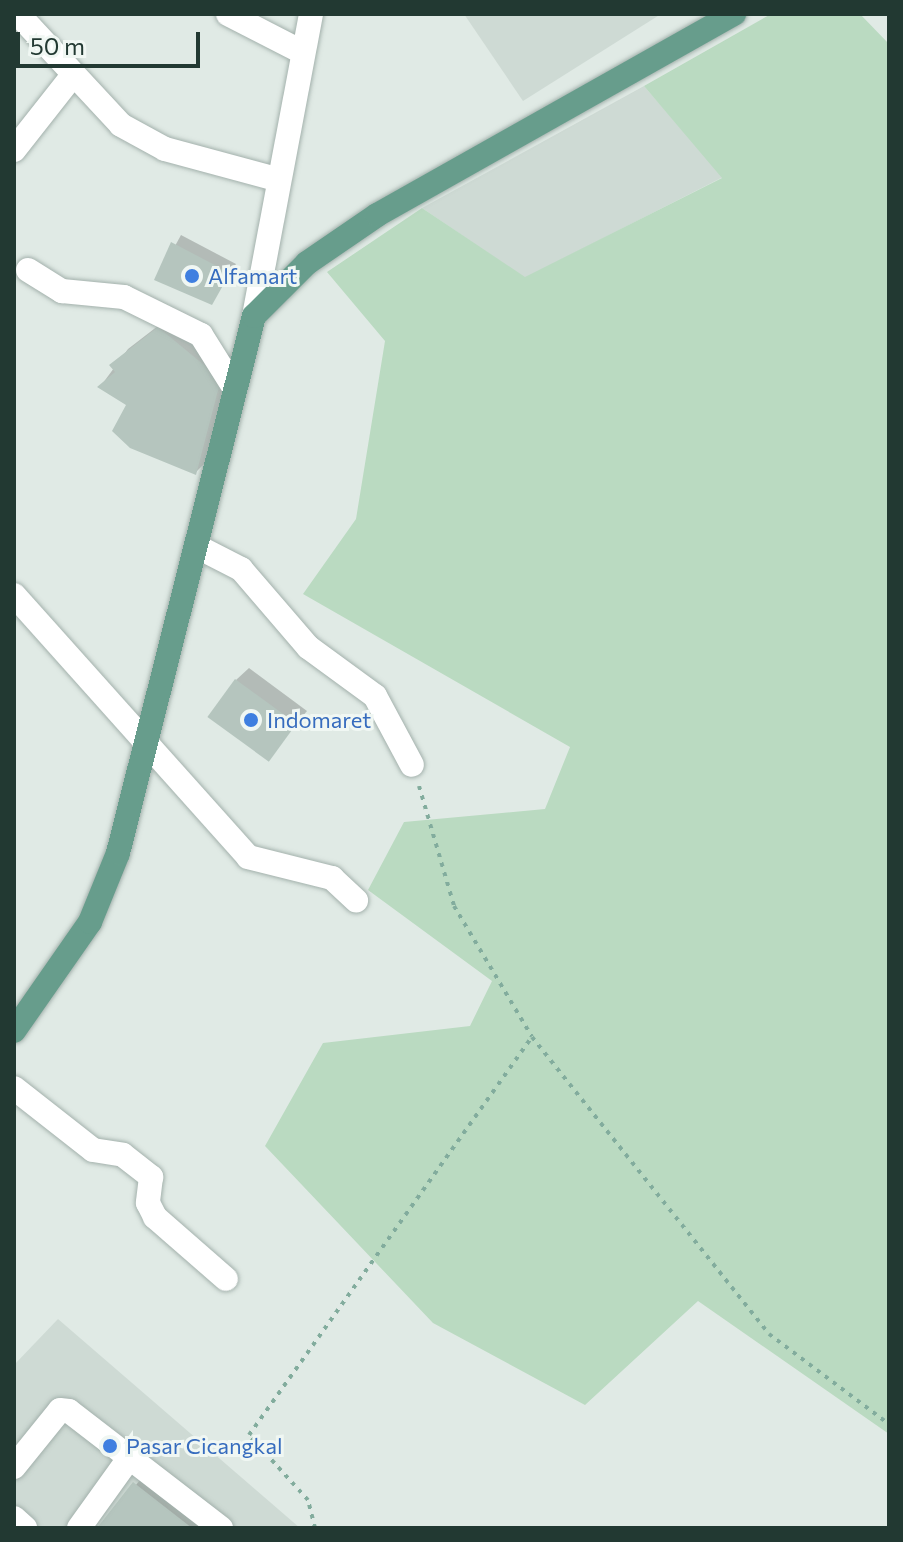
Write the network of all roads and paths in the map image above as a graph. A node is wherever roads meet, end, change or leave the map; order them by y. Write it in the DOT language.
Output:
graph roads {
  1 [pos="18,14"];
  2 [pos="228,14"];
  3 [pos="311,14"];
  4 [pos="734,14"];
  5 [pos="302,52"];
  6 [pos="73,75"];
  7 [pos="14,150"];
  8 [pos="276,179"];
  9 [pos="28,270"];
  10 [pos="254,316"];
  11 [pos="233,386"];
  12 [pos="196,546"];
  13 [pos="14,595"];
  14 [pos="146,745"];
  15 [pos="412,765"];
  16 [pos="356,900"];
  17 [pos="14,1031"];
  18 [pos="532,1037"];
  19 [pos="14,1088"];
  20 [pos="226,1279"];
  21 [pos="889,1424"];
  22 [pos="130,1457"];
  23 [pos="14,1467"];
  24 [pos="14,1518"];
  25 [pos="25,1528"];
  26 [pos="79,1528"];
  27 [pos="221,1528"];
  28 [pos="315,1528"];
  1 -- 6 [label="street"];
  2 -- 5 [label="street"];
  3 -- 5 [label="street"];
  4 -- 10 [label="main road"];
  5 -- 8 [label="street"];
  6 -- 7 [label="street"];
  6 -- 8 [label="street"];
  8 -- 10 [label="street"];
  9 -- 11 [label="street"];
  10 -- 11 [label="main road"];
  11 -- 12 [label="main road"];
  12 -- 14 [label="main road"];
  12 -- 15 [label="street"];
  13 -- 14 [label="street"];
  14 -- 16 [label="street"];
  14 -- 17 [label="main road"];
  15 -- 18 [label="path"];
  18 -- 21 [label="path"];
  18 -- 28 [label="path"];
  19 -- 20 [label="street"];
  22 -- 23 [label="street"];
  22 -- 26 [label="street"];
  22 -- 27 [label="street"];
  24 -- 25 [label="street"];
}
